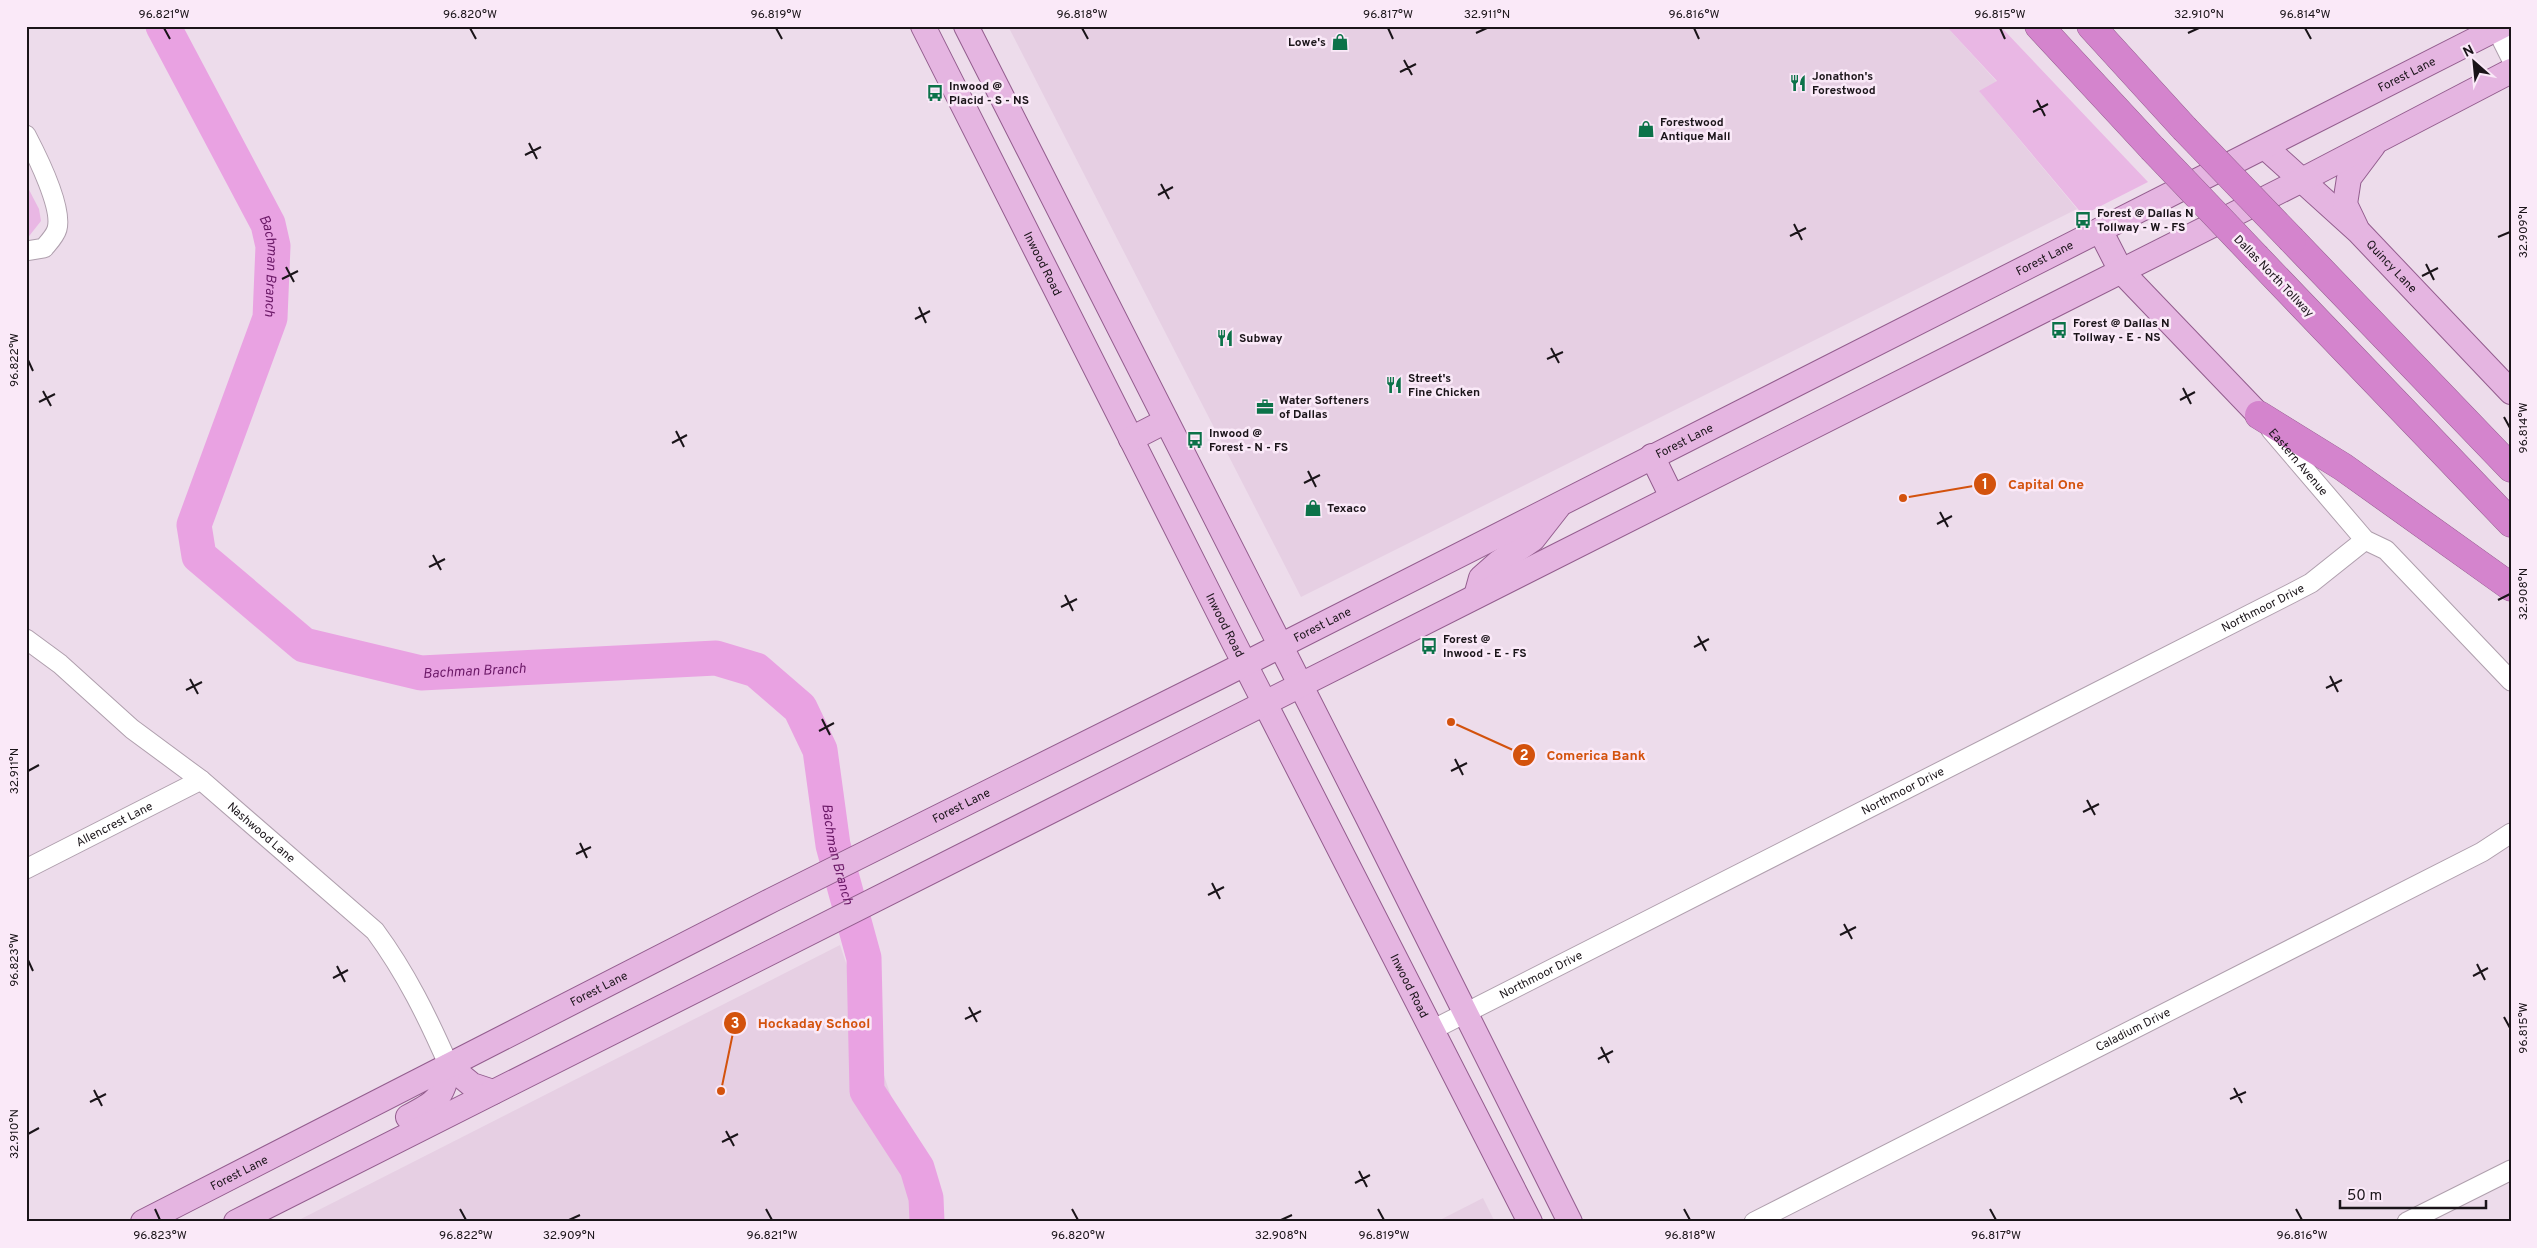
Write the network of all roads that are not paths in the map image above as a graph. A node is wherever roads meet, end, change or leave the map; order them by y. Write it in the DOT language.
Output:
graph roads {
  1 [pos="923,26"];
  2 [pos="966,26"];
  3 [pos="2039,26"];
  4 [pos="2091,26"];
  5 [pos="2498,27"];
  6 [pos="2511,58"];
  7 [pos="2511,71"];
  8 [pos="1017,127"];
  9 [pos="26,135"];
  10 [pos="2376,141"];
  11 [pos="983,144"];
  12 [pos="2265,147"];
  13 [pos="2302,180"];
  14 [pos="2100,230"];
  15 [pos="2358,231"];
  16 [pos="26,251"];
  17 [pos="2121,271"];
  18 [pos="2511,392"];
  19 [pos="2259,415"];
  20 [pos="1166,422"];
  21 [pos="1131,439"];
  22 [pos="1652,456"];
  23 [pos="2511,468"];
  24 [pos="1672,497"];
  25 [pos="1562,502"];
  26 [pos="2511,523"];
  27 [pos="2365,540"];
  28 [pos="2511,587"];
  29 [pos="1476,596"];
  30 [pos="26,639"];
  31 [pos="1280,645"];
  32 [pos="1245,664"];
  33 [pos="2511,681"];
  34 [pos="1300,684"];
  35 [pos="1265,702"];
  36 [pos="201,780"];
  37 [pos="2511,833"];
  38 [pos="26,869"];
  39 [pos="1466,1013"];
  40 [pos="1432,1030"];
  41 [pos="449,1066"];
  42 [pos="493,1092"];
  43 [pos="341,1169"];
  44 [pos="2511,1170"];
  45 [pos="143,1222"];
  46 [pos="236,1222"];
  47 [pos="1530,1222"];
  48 [pos="1570,1222"];
  49 [pos="1754,1222"];
  50 [pos="2408,1222"];
  1 -- 11 [label="main road, Inwood Road"];
  2 -- 8 [label="main road"];
  3 -- 26 [label="highway, Dallas North Tollway, bridge"];
  4 -- 23 [label="highway, bridge"];
  5 -- 6 [label="street"];
  5 -- 12 [label="main road, Forest Lane"];
  7 -- 10 [label="main road"];
  8 -- 11 [label="main road"];
  8 -- 20 [label="main road"];
  9 -- 16 [label="street"];
  10 -- 13 [label="main road"];
  10 -- 15 [label="main road"];
  11 -- 21 [label="main road, Inwood Road"];
  12 -- 13 [label="main road, Quincy Lane"];
  12 -- 14 [label="main road, Forest Lane"];
  13 -- 15 [label="main road, Quincy Lane"];
  13 -- 17 [label="main road"];
  14 -- 17 [label="main road, Eastern Avenue"];
  14 -- 22 [label="main road, Forest Lane"];
  15 -- 18 [label="main road, Quincy Lane"];
  17 -- 19 [label="main road, Eastern Avenue"];
  17 -- 24 [label="main road"];
  19 -- 27 [label="street, Eastern Avenue"];
  19 -- 28 [label="highway"];
  20 -- 21 [label="main road"];
  20 -- 31 [label="main road"];
  21 -- 32 [label="main road, Inwood Road"];
  22 -- 24 [label="main road"];
  22 -- 25 [label="main road, Forest Lane"];
  24 -- 29 [label="main road"];
  25 -- 29 [label="main road"];
  25 -- 31 [label="main road, Forest Lane"];
  27 -- 33 [label="street, Eastern Avenue"];
  27 -- 39 [label="street, Northmoor Drive"];
  29 -- 34 [label="main road"];
  30 -- 36 [label="street, Nashwood Lane"];
  31 -- 32 [label="main road, Forest Lane"];
  31 -- 34 [label="main road"];
  32 -- 35 [label="main road, Inwood Road"];
  32 -- 41 [label="main road, Forest Lane"];
  34 -- 35 [label="main road"];
  34 -- 39 [label="main road"];
  35 -- 40 [label="main road, Inwood Road"];
  35 -- 42 [label="main road"];
  36 -- 38 [label="street, Allencrest Lane"];
  36 -- 41 [label="street, Nashwood Lane"];
  37 -- 49 [label="street, Caladium Drive"];
  39 -- 40 [label="street, Northmoor Drive"];
  39 -- 48 [label="main road"];
  40 -- 47 [label="main road, Inwood Road"];
  41 -- 42 [label="main road"];
  41 -- 43 [label="main road"];
  41 -- 45 [label="main road, Forest Lane"];
  42 -- 43 [label="main road"];
  43 -- 46 [label="main road"];
  44 -- 50 [label="street"];
}
